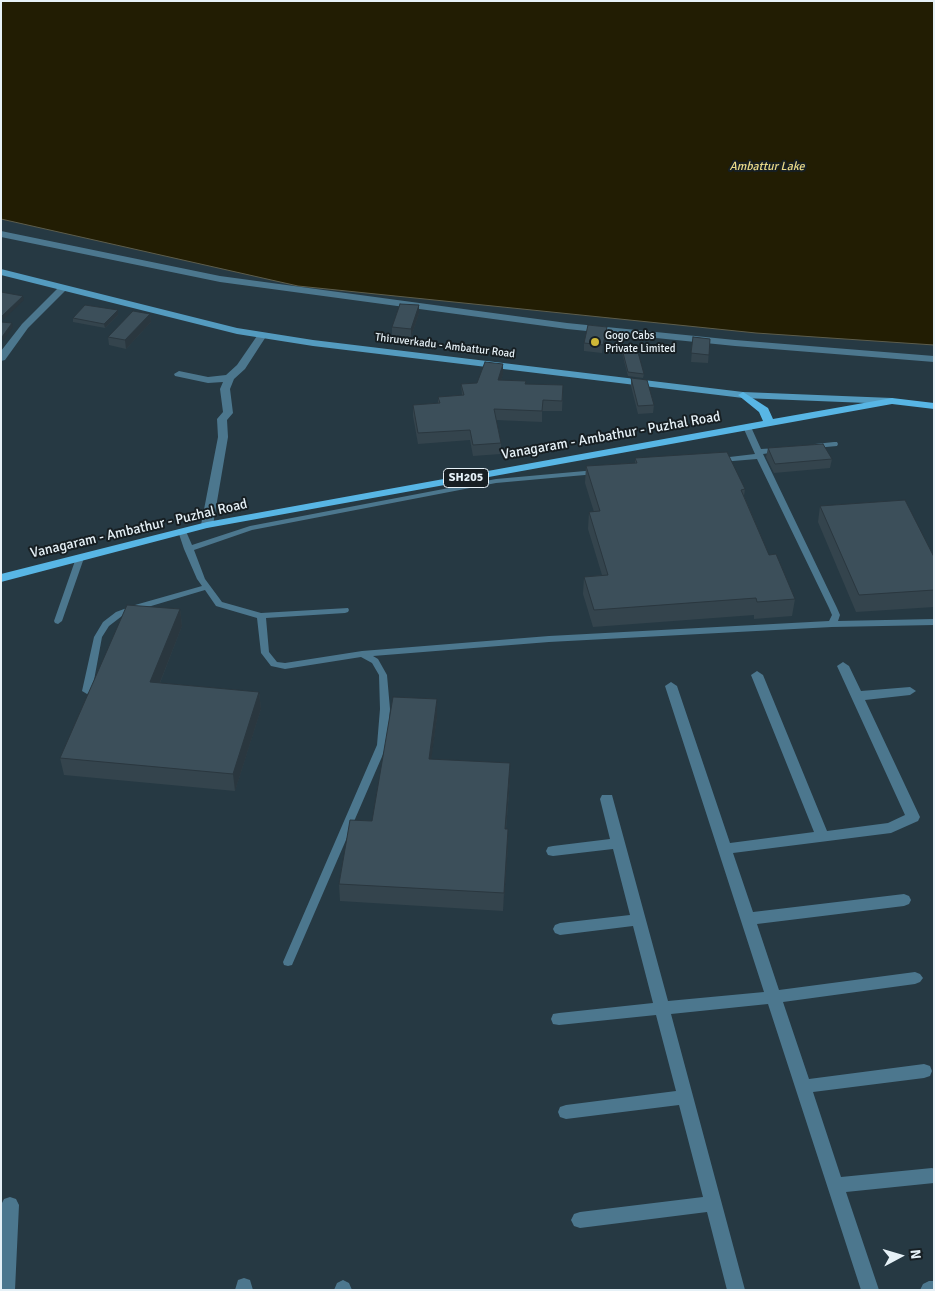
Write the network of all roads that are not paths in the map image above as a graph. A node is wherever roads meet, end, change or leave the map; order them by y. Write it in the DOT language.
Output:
graph roads {
  1 [pos="1,234"];
  2 [pos="1,272"];
  3 [pos="63,288"];
  4 [pos="262,335"];
  5 [pos="1,358"];
  6 [pos="934,359"];
  7 [pos="179,374"];
  8 [pos="229,378"];
  9 [pos="743,395"];
  10 [pos="892,401"];
  11 [pos="934,406"];
  12 [pos="769,423"];
  13 [pos="747,427"];
  14 [pos="834,444"];
  15 [pos="806,447"];
  16 [pos="787,449"];
  17 [pos="759,454"];
  18 [pos="712,461"];
  19 [pos="608,471"];
  20 [pos="206,525"];
  21 [pos="182,531"];
  22 [pos="188,549"];
  23 [pos="80,558"];
  24 [pos="1,578"];
  25 [pos="207,587"];
  26 [pos="345,610"];
  27 [pos="261,616"];
  28 [pos="58,621"];
  29 [pos="934,622"];
  30 [pos="832,624"];
  31 [pos="362,654"];
  32 [pos="843,666"];
  33 [pos="757,675"];
  34 [pos="671,686"];
  35 [pos="910,691"];
  36 [pos="87,692"];
  37 [pos="857,696"];
  38 [pos="608,799"];
  39 [pos="823,837"];
  40 [pos="619,843"];
  41 [pos="724,849"];
  42 [pos="553,851"];
  43 [pos="904,900"];
  44 [pos="747,919"];
  45 [pos="639,920"];
  46 [pos="560,929"];
  47 [pos="288,962"];
  48 [pos="915,978"];
  49 [pos="773,997"];
  50 [pos="662,1008"];
  51 [pos="559,1019"];
  52 [pos="924,1072"];
  53 [pos="802,1087"];
  54 [pos="685,1097"];
  55 [pos="566,1112"];
  56 [pos="932,1176"];
  57 [pos="834,1185"];
  58 [pos="714,1203"];
  59 [pos="10,1206"];
  60 [pos="580,1220"];
  61 [pos="934,1289"];
  62 [pos="6,1290"];
  63 [pos="736,1290"];
  64 [pos="870,1290"];
  65 [pos="929,1290"];
  1 -- 6 [label="street"];
  2 -- 3 [label="main road, Thiruverkadu - Ambattur Road"];
  3 -- 4 [label="main road, Thiruverkadu - Ambattur Road"];
  3 -- 5 [label="street"];
  4 -- 8 [label="street"];
  4 -- 9 [label="main road, Thiruverkadu - Ambattur Road"];
  7 -- 8 [label="street"];
  8 -- 20 [label="street"];
  9 -- 10 [label="main road, Thiruverkadu - Ambattur Road"];
  9 -- 12 [label="main road"];
  10 -- 11 [label="main road, Vanagaram - Ambathur - Puzhal Road / SH205"];
  10 -- 12 [label="main road, Vanagaram - Ambathur - Puzhal Road / SH205"];
  12 -- 13 [label="main road, Vanagaram - Ambathur - Puzhal Road / SH205"];
  13 -- 17 [label="lane"];
  13 -- 20 [label="main road, Vanagaram - Ambathur - Puzhal Road / SH205"];
  14 -- 15 [label="lane"];
  16 -- 17 [label="lane"];
  17 -- 18 [label="lane"];
  17 -- 30 [label="lane"];
  19 -- 22 [label="lane"];
  20 -- 21 [label="main road, Vanagaram - Ambathur - Puzhal Road / SH205"];
  21 -- 22 [label="lane"];
  21 -- 23 [label="main road, Vanagaram - Ambathur - Puzhal Road / SH205"];
  22 -- 25 [label="lane"];
  23 -- 24 [label="main road, Vanagaram - Ambathur - Puzhal Road / SH205"];
  23 -- 28 [label="lane"];
  25 -- 27 [label="lane"];
  25 -- 36 [label="lane"];
  26 -- 27 [label="lane"];
  27 -- 31 [label="lane"];
  29 -- 30 [label="lane"];
  30 -- 31 [label="lane"];
  31 -- 47 [label="lane"];
  32 -- 37 [label="street"];
  33 -- 39 [label="street"];
  34 -- 41 [label="street"];
  35 -- 37 [label="street"];
  37 -- 39 [label="street"];
  38 -- 40 [label="street"];
  39 -- 41 [label="street"];
  40 -- 42 [label="street"];
  40 -- 45 [label="street"];
  41 -- 44 [label="street"];
  43 -- 44 [label="street"];
  44 -- 49 [label="street"];
  45 -- 46 [label="street"];
  45 -- 50 [label="street"];
  48 -- 49 [label="street"];
  49 -- 50 [label="street"];
  49 -- 53 [label="street"];
  50 -- 51 [label="street"];
  50 -- 54 [label="street"];
  52 -- 53 [label="street"];
  53 -- 57 [label="street"];
  54 -- 55 [label="street"];
  54 -- 58 [label="street"];
  56 -- 57 [label="street"];
  57 -- 64 [label="street"];
  58 -- 60 [label="street"];
  58 -- 63 [label="street"];
  59 -- 62 [label="street"];
  61 -- 65 [label="street"];
}
